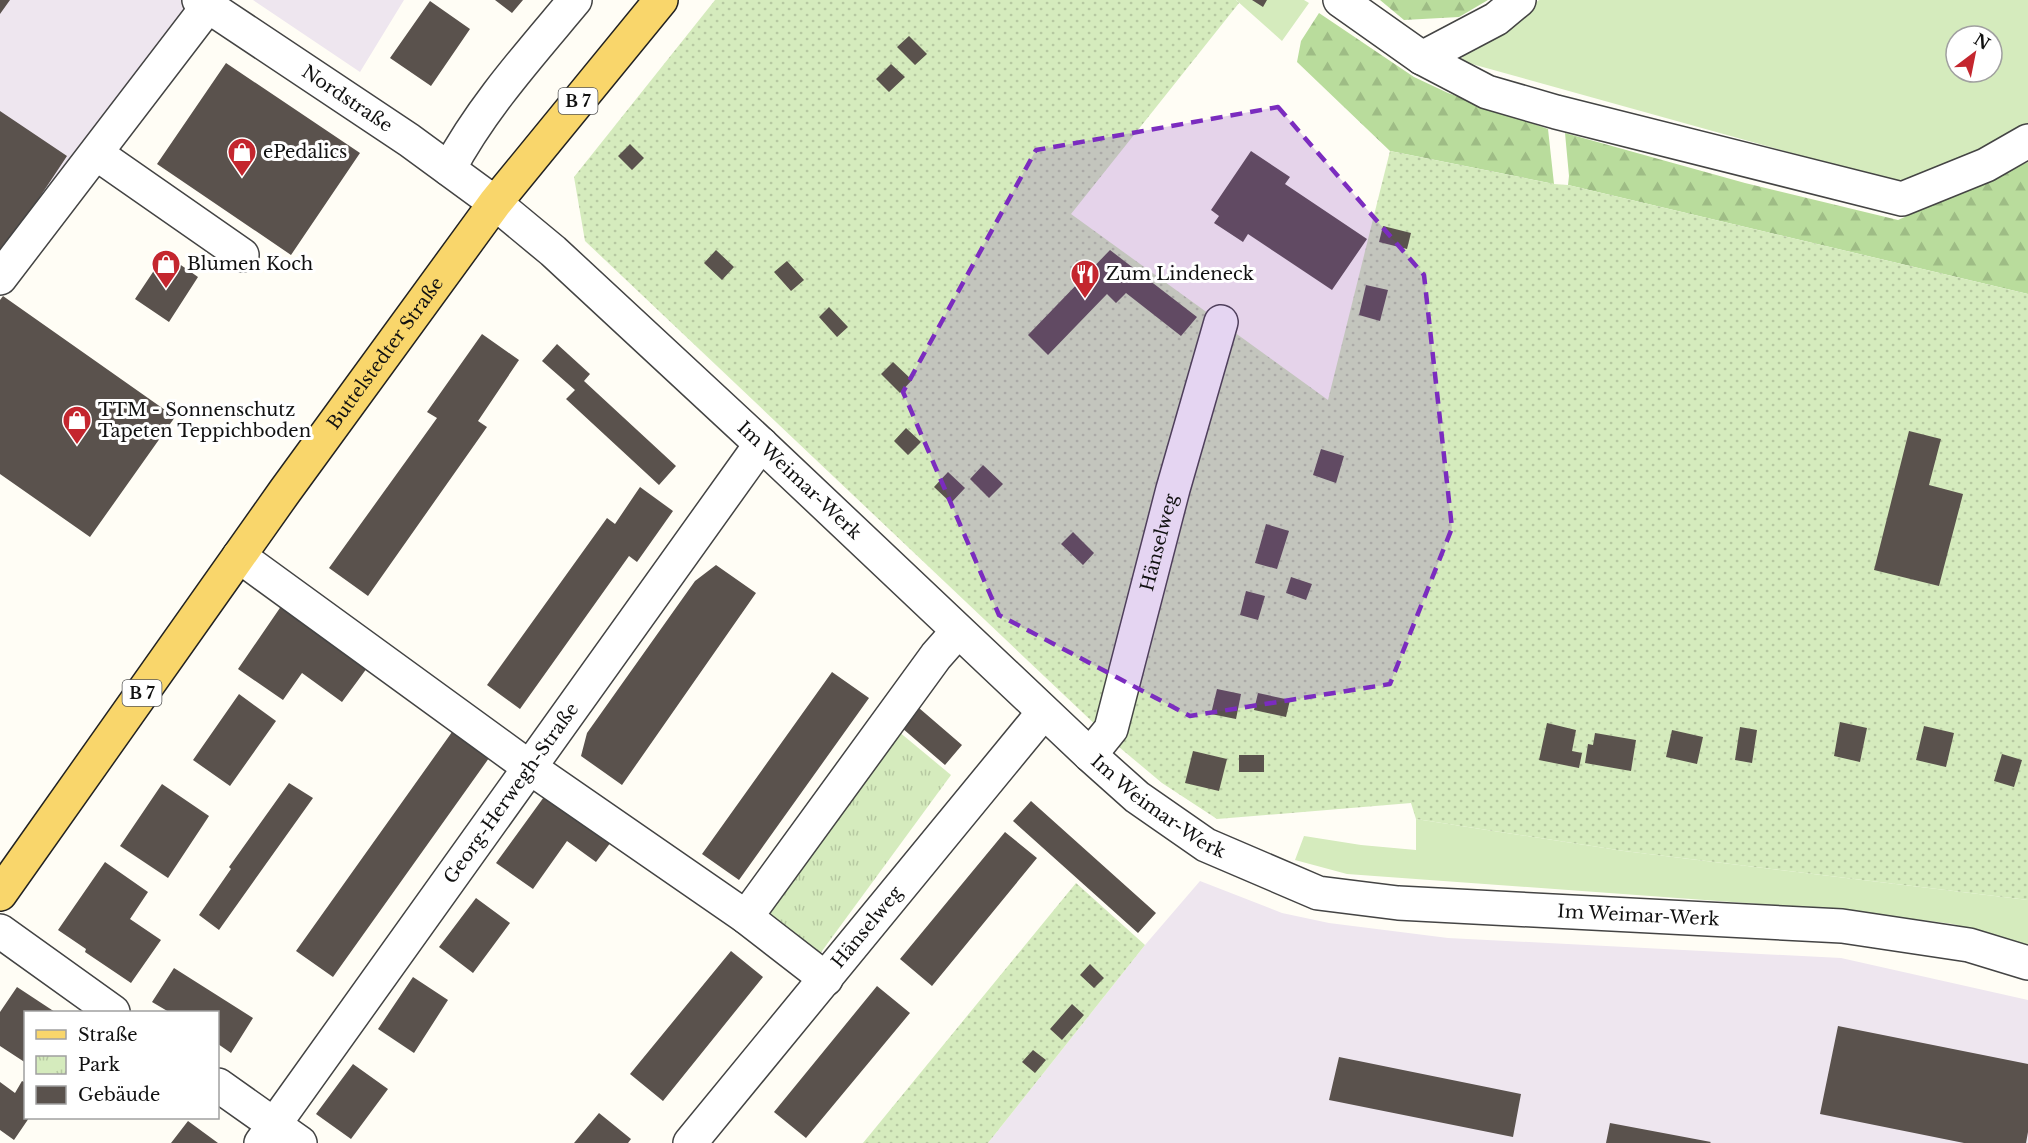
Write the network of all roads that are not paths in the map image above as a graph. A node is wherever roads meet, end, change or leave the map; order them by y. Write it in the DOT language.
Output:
graph roads {
  1 [pos="575,0"];
  2 [pos="661,0"];
  3 [pos="1340,0"];
  4 [pos="1519,0"];
  5 [pos="204,3"];
  6 [pos="1422,58"];
  7 [pos="2028,141"];
  8 [pos="97,154"];
  9 [pos="449,169"];
  10 [pos="495,203"];
  11 [pos="242,255"];
  12 [pos="0,278"];
  13 [pos="1221,322"];
  14 [pos="761,444"];
  15 [pos="239,556"];
  16 [pos="958,631"];
  17 [pos="1043,713"];
  18 [pos="1090,755"];
  19 [pos="530,767"];
  20 [pos="0,894"];
  21 [pos="746,917"];
  22 [pos="0,930"];
  23 [pos="2028,963"];
  24 [pos="826,979"];
  25 [pos="112,1011"];
  26 [pos="219,1086"];
  27 [pos="268,1134"];
  28 [pos="300,1143"];
  29 [pos="690,1143"];
  1 -- 9 [label="street"];
  2 -- 10 [label="main road, Buttelstedter Straße / B 7"];
  3 -- 6 [label="street"];
  4 -- 6 [label="street"];
  5 -- 8 [label="street"];
  5 -- 9 [label="street, Nordstraße"];
  6 -- 7 [label="street"];
  8 -- 11 [label="street"];
  8 -- 12 [label="street"];
  9 -- 10 [label="street, Nordstraße"];
  10 -- 14 [label="street, Im Weimar-Werk"];
  10 -- 15 [label="main road, Buttelstedter Straße / B 7"];
  13 -- 18 [label="street, Hänselweg"];
  14 -- 16 [label="street, Im Weimar-Werk"];
  14 -- 19 [label="street, Georg-Herwegh-Straße"];
  15 -- 19 [label="street"];
  15 -- 20 [label="main road, Buttelstedter Straße / B 7"];
  16 -- 17 [label="street, Im Weimar-Werk"];
  16 -- 21 [label="street"];
  17 -- 18 [label="street, Im Weimar-Werk"];
  17 -- 24 [label="street, Hänselweg"];
  18 -- 23 [label="street, Im Weimar-Werk"];
  19 -- 21 [label="street"];
  19 -- 27 [label="street, Georg-Herwegh-Straße"];
  21 -- 24 [label="street"];
  22 -- 25 [label="street"];
  24 -- 29 [label="street, Hänselweg"];
  26 -- 27 [label="street"];
  27 -- 28 [label="street"];
}
